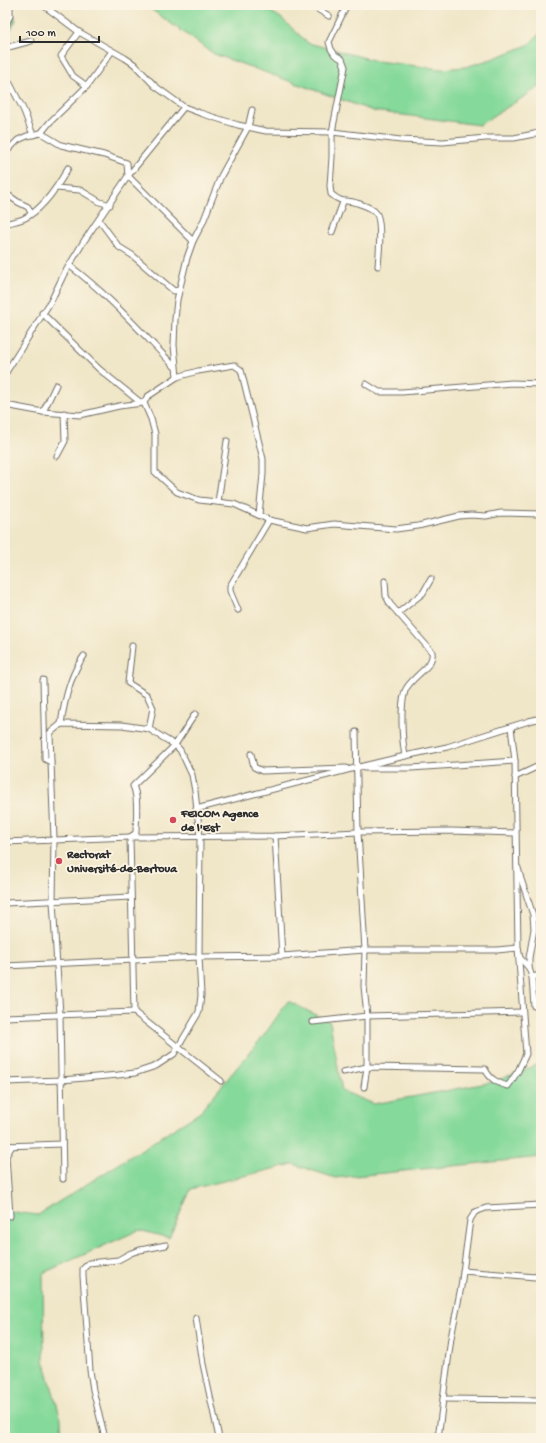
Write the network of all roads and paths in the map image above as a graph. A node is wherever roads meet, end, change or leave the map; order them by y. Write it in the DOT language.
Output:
graph roads {
  1 [pos="10,5"];
  2 [pos="42,5"];
  3 [pos="315,5"];
  4 [pos="347,5"];
  5 [pos="329,16"];
  6 [pos="5,26"];
  7 [pos="79,32"];
  8 [pos="31,41"];
  9 [pos="5,48"];
  10 [pos="112,51"];
  11 [pos="5,74"];
  12 [pos="87,86"];
  13 [pos="184,107"];
  14 [pos="252,110"];
  15 [pos="248,127"];
  16 [pos="332,132"];
  17 [pos="541,132"];
  18 [pos="41,133"];
  19 [pos="33,135"];
  20 [pos="5,153"];
  21 [pos="68,168"];
  22 [pos="128,176"];
  23 [pos="56,188"];
  24 [pos="5,193"];
  25 [pos="343,202"];
  26 [pos="110,205"];
  27 [pos="31,213"];
  28 [pos="99,220"];
  29 [pos="5,224"];
  30 [pos="332,232"];
  31 [pos="193,241"];
  32 [pos="70,266"];
  33 [pos="378,266"];
  34 [pos="179,290"];
  35 [pos="42,313"];
  36 [pos="175,367"];
  37 [pos="5,374"];
  38 [pos="177,377"];
  39 [pos="366,384"];
  40 [pos="541,384"];
  41 [pos="56,385"];
  42 [pos="144,403"];
  43 [pos="5,405"];
  44 [pos="43,412"];
  45 [pos="64,413"];
  46 [pos="227,441"];
  47 [pos="57,456"];
  48 [pos="218,502"];
  49 [pos="541,514"];
  50 [pos="259,515"];
  51 [pos="269,520"];
  52 [pos="431,579"];
  53 [pos="385,581"];
  54 [pos="541,596"];
  55 [pos="238,610"];
  56 [pos="541,610"];
  57 [pos="398,613"];
  58 [pos="132,646"];
  59 [pos="84,656"];
  60 [pos="43,680"];
  61 [pos="195,714"];
  62 [pos="541,718"];
  63 [pos="61,724"];
  64 [pos="511,727"];
  65 [pos="149,729"];
  66 [pos="356,732"];
  67 [pos="175,745"];
  68 [pos="251,754"];
  69 [pos="404,756"];
  70 [pos="515,761"];
  71 [pos="51,762"];
  72 [pos="541,765"];
  73 [pos="355,768"];
  74 [pos="515,777"];
  75 [pos="196,809"];
  76 [pos="358,832"];
  77 [pos="515,833"];
  78 [pos="275,836"];
  79 [pos="130,837"];
  80 [pos="200,837"];
  81 [pos="54,839"];
  82 [pos="5,842"];
  83 [pos="131,897"];
  84 [pos="53,901"];
  85 [pos="5,902"];
  86 [pos="518,948"];
  87 [pos="365,950"];
  88 [pos="282,956"];
  89 [pos="199,957"];
  90 [pos="132,960"];
  91 [pos="56,964"];
  92 [pos="5,966"];
  93 [pos="529,968"];
  94 [pos="541,975"];
  95 [pos="532,977"];
  96 [pos="541,1007"];
  97 [pos="134,1012"];
  98 [pos="522,1012"];
  99 [pos="60,1015"];
  100 [pos="367,1016"];
  101 [pos="5,1017"];
  102 [pos="313,1022"];
  103 [pos="178,1047"];
  104 [pos="366,1068"];
  105 [pos="343,1072"];
  106 [pos="62,1080"];
  107 [pos="221,1081"];
  108 [pos="5,1082"];
  109 [pos="364,1088"];
  110 [pos="62,1144"];
  111 [pos="5,1146"];
  112 [pos="12,1146"];
  113 [pos="63,1178"];
  114 [pos="541,1205"];
  115 [pos="10,1216"];
  116 [pos="166,1245"];
  117 [pos="541,1252"];
  118 [pos="463,1271"];
  119 [pos="539,1276"];
  120 [pos="196,1318"];
  121 [pos="443,1399"];
  122 [pos="541,1400"];
  123 [pos="105,1438"];
  124 [pos="219,1438"];
  125 [pos="438,1438"];
  1 -- 6 [label="street"];
  2 -- 7 [label="street"];
  3 -- 5 [label="street"];
  4 -- 16 [label="street"];
  7 -- 10 [label="street"];
  7 -- 12 [label="street"];
  8 -- 9 [label="street"];
  10 -- 12 [label="street"];
  10 -- 13 [label="street"];
  11 -- 19 [label="street"];
  12 -- 18 [label="street"];
  13 -- 15 [label="street"];
  13 -- 22 [label="street"];
  14 -- 15 [label="street"];
  15 -- 16 [label="street"];
  15 -- 31 [label="street"];
  16 -- 17 [label="street"];
  16 -- 25 [label="street"];
  18 -- 19 [label="street"];
  18 -- 22 [label="street"];
  19 -- 20 [label="street"];
  21 -- 23 [label="street"];
  22 -- 26 [label="street"];
  22 -- 31 [label="street"];
  23 -- 26 [label="street"];
  23 -- 27 [label="street"];
  24 -- 27 [label="street"];
  25 -- 30 [label="street"];
  25 -- 33 [label="street"];
  26 -- 28 [label="street"];
  27 -- 29 [label="street"];
  28 -- 32 [label="street"];
  28 -- 34 [label="street"];
  31 -- 34 [label="street"];
  32 -- 35 [label="street"];
  32 -- 36 [label="street"];
  34 -- 36 [label="street"];
  35 -- 37 [label="street"];
  35 -- 42 [label="street"];
  36 -- 38 [label="street"];
  38 -- 42 [label="street"];
  38 -- 50 [label="street"];
  39 -- 40 [label="street"];
  41 -- 44 [label="street"];
  42 -- 45 [label="street"];
  42 -- 48 [label="street"];
  43 -- 44 [label="street"];
  44 -- 45 [label="street"];
  45 -- 47 [label="street"];
  46 -- 48 [label="street"];
  48 -- 50 [label="street"];
  49 -- 51 [label="street"];
  50 -- 51 [label="street"];
  51 -- 55 [label="street"];
  52 -- 57 [label="street"];
  53 -- 57 [label="street"];
  54 -- 56 [label="street"];
  57 -- 69 [label="street"];
  58 -- 65 [label="street"];
  59 -- 63 [label="street"];
  60 -- 71 [label="street"];
  61 -- 67 [label="street"];
  62 -- 64 [label="street"];
  63 -- 65 [label="street"];
  63 -- 71 [label="street"];
  64 -- 69 [label="street"];
  64 -- 70 [label="street"];
  65 -- 67 [label="street"];
  66 -- 73 [label="street"];
  67 -- 75 [label="street"];
  67 -- 79 [label="street"];
  68 -- 73 [label="street"];
  69 -- 73 [label="street"];
  70 -- 73 [label="street"];
  70 -- 74 [label="street"];
  71 -- 81 [label="street"];
  72 -- 74 [label="street"];
  73 -- 75 [label="street"];
  73 -- 76 [label="street"];
  74 -- 77 [label="street"];
  75 -- 80 [label="street"];
  76 -- 77 [label="street"];
  76 -- 78 [label="street"];
  76 -- 87 [label="street"];
  77 -- 86 [label="street"];
  77 -- 93 [label="street"];
  78 -- 80 [label="street"];
  78 -- 88 [label="street"];
  79 -- 80 [label="street"];
  79 -- 81 [label="street"];
  79 -- 83 [label="street"];
  80 -- 89 [label="street"];
  81 -- 82 [label="street"];
  81 -- 84 [label="street"];
  83 -- 84 [label="street"];
  83 -- 90 [label="street"];
  84 -- 85 [label="street"];
  84 -- 91 [label="street"];
  86 -- 87 [label="street"];
  86 -- 93 [label="street"];
  86 -- 98 [label="street"];
  87 -- 88 [label="street"];
  87 -- 100 [label="street"];
  88 -- 89 [label="street"];
  89 -- 90 [label="street"];
  89 -- 103 [label="street"];
  90 -- 91 [label="street"];
  90 -- 97 [label="street"];
  91 -- 92 [label="street"];
  91 -- 99 [label="street"];
  93 -- 95 [label="street"];
  94 -- 95 [label="street"];
  95 -- 96 [label="street"];
  97 -- 99 [label="street"];
  97 -- 103 [label="street"];
  98 -- 100 [label="street"];
  98 -- 104 [label="street"];
  99 -- 101 [label="street"];
  99 -- 106 [label="street"];
  100 -- 102 [label="street"];
  100 -- 104 [label="street"];
  103 -- 106 [label="street"];
  103 -- 107 [label="street"];
  104 -- 105 [label="street"];
  104 -- 109 [label="street"];
  106 -- 108 [label="street"];
  106 -- 110 [label="street"];
  110 -- 112 [label="street"];
  110 -- 113 [label="street"];
  111 -- 112 [label="street"];
  112 -- 115 [label="street"];
  114 -- 118 [label="street"];
  116 -- 123 [label="street"];
  117 -- 119 [label="street"];
  118 -- 119 [label="street"];
  118 -- 121 [label="street"];
  120 -- 124 [label="street"];
  121 -- 122 [label="street"];
  121 -- 125 [label="street"];
}
